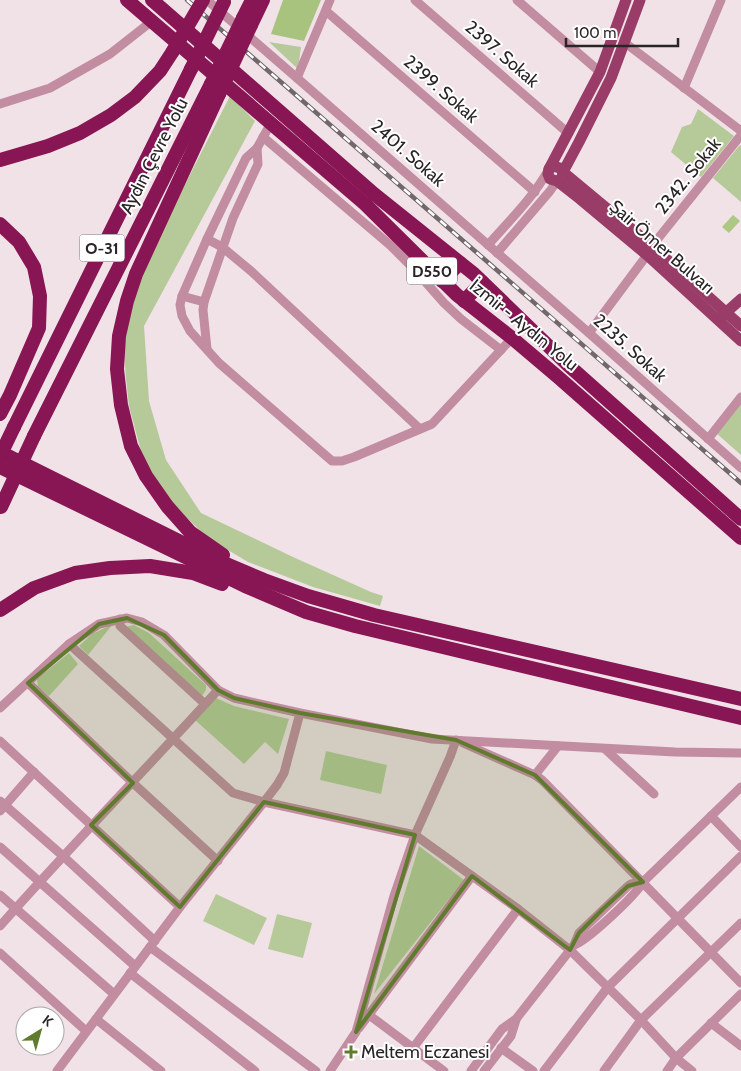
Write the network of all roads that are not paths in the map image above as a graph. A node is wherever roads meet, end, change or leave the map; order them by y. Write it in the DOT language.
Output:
graph roads {
  1 [pos="127,0"];
  2 [pos="152,0"];
  3 [pos="203,0"];
  4 [pos="207,0"];
  5 [pos="252,0"];
  6 [pos="263,0"];
  7 [pos="330,0"];
  8 [pos="415,0"];
  9 [pos="517,0"];
  10 [pos="640,0"];
  11 [pos="721,0"];
  12 [pos="224,1"];
  13 [pos="625,1"];
  14 [pos="326,11"];
  15 [pos="247,21"];
  16 [pos="152,22"];
  17 [pos="619,39"];
  18 [pos="606,75"];
  19 [pos="298,78"];
  20 [pos="684,88"];
  21 [pos="215,89"];
  22 [pos="0,104"];
  23 [pos="270,123"];
  24 [pos="741,131"];
  25 [pos="568,134"];
  26 [pos="263,137"];
  27 [pos="257,148"];
  28 [pos="0,160"];
  29 [pos="549,169"];
  30 [pos="560,177"];
  31 [pos="535,192"];
  32 [pos="0,224"];
  33 [pos="206,239"];
  34 [pos="488,245"];
  35 [pos="222,247"];
  36 [pos="649,251"];
  37 [pos="497,253"];
  38 [pos="460,263"];
  39 [pos="442,281"];
  40 [pos="482,282"];
  41 [pos="182,296"];
  42 [pos="741,299"];
  43 [pos="464,301"];
  44 [pos="204,302"];
  45 [pos="731,320"];
  46 [pos="589,333"];
  47 [pos="512,338"];
  48 [pos="741,340"];
  49 [pos="207,349"];
  50 [pos="501,350"];
  51 [pos="741,397"];
  52 [pos="0,414"];
  53 [pos="420,429"];
  54 [pos="708,439"];
  55 [pos="0,454"];
  56 [pos="0,467"];
  57 [pos="741,468"];
  58 [pos="1,508"];
  59 [pos="741,518"];
  60 [pos="741,538"];
  61 [pos="264,580"];
  62 [pos="0,610"];
  63 [pos="306,612"];
  64 [pos="120,619"];
  65 [pos="69,644"];
  66 [pos="28,683"];
  67 [pos="218,690"];
  68 [pos="740,698"];
  69 [pos="205,704"];
  70 [pos="0,708"];
  71 [pos="300,713"];
  72 [pos="741,718"];
  73 [pos="173,739"];
  74 [pos="0,740"];
  75 [pos="456,740"];
  76 [pos="558,746"];
  77 [pos="606,749"];
  78 [pos="741,753"];
  79 [pos="34,772"];
  80 [pos="535,775"];
  81 [pos="133,783"];
  82 [pos="741,787"];
  83 [pos="654,794"];
  84 [pos="264,802"];
  85 [pos="2,806"];
  86 [pos="711,816"];
  87 [pos="92,825"];
  88 [pos="415,835"];
  89 [pos="0,847"];
  90 [pos="741,848"];
  91 [pos="63,856"];
  92 [pos="741,856"];
  93 [pos="218,861"];
  94 [pos="472,876"];
  95 [pos="40,882"];
  96 [pos="643,882"];
  97 [pos="0,896"];
  98 [pos="180,907"];
  99 [pos="15,909"];
  100 [pos="518,909"];
  101 [pos="678,918"];
  102 [pos="741,923"];
  103 [pos="0,926"];
  104 [pos="153,944"];
  105 [pos="572,947"];
  106 [pos="711,952"];
  107 [pos="0,953"];
  108 [pos="133,970"];
  109 [pos="741,983"];
  110 [pos="608,987"];
  111 [pos="114,994"];
  112 [pos="741,994"];
  113 [pos="369,1015"];
  114 [pos="96,1019"];
  115 [pos="516,1020"];
  116 [pos="641,1020"];
  117 [pos="711,1023"];
  118 [pos="86,1031"];
  119 [pos="356,1032"];
  120 [pos="741,1046"];
  121 [pos="413,1048"];
  122 [pos="502,1048"];
  123 [pos="676,1058"];
  124 [pos="336,1069"];
  125 [pos="57,1071"];
  126 [pos="161,1071"];
  127 [pos="255,1071"];
  128 [pos="316,1071"];
  129 [pos="444,1071"];
  130 [pos="471,1071"];
  131 [pos="484,1071"];
  132 [pos="533,1071"];
  133 [pos="544,1071"];
  134 [pos="604,1071"];
  135 [pos="667,1071"];
  136 [pos="692,1071"];
  1 -- 16 [label="highway, İzmir - Aydın Yolu / D550"];
  2 -- 38 [label="highway, İzmir - Aydın Yolu / D550"];
  3 -- 28 [label="highway, bridge"];
  4 -- 19 [label="street, 2401. Sokak"];
  5 -- 15 [label="highway, Aydın Çevre Yolu / O-31"];
  6 -- 15 [label="highway"];
  7 -- 14 [label="street"];
  8 -- 25 [label="street, 2397. Sokak"];
  9 -- 18 [label="street"];
  10 -- 17 [label="main road"];
  11 -- 20 [label="street"];
  12 -- 55 [label="highway, Aydın Çevre Yolu / O-31, bridge"];
  13 -- 17 [label="main road"];
  14 -- 19 [label="street"];
  14 -- 31 [label="street, 2399. Sokak"];
  15 -- 21 [label="highway, Aydın Çevre Yolu / O-31, bridge"];
  16 -- 22 [label="street"];
  16 -- 23 [label="highway, İzmir - Aydın Yolu / D550"];
  17 -- 18 [label="main road"];
  17 -- 20 [label="street"];
  18 -- 25 [label="main road"];
  18 -- 30 [label="main road"];
  19 -- 34 [label="street, 2401. Sokak"];
  20 -- 24 [label="street"];
  21 -- 58 [label="highway, Aydın Çevre Yolu / O-31, bridge"];
  21 -- 61 [label="highway"];
  23 -- 26 [label="street"];
  23 -- 39 [label="highway, İzmir - Aydın Yolu / D550"];
  24 -- 36 [label="street, 2342. Sokak"];
  25 -- 29 [label="main road"];
  26 -- 27 [label="street"];
  26 -- 50 [label="street"];
  27 -- 33 [label="street"];
  27 -- 35 [label="street"];
  29 -- 30 [label="main road, Şair Ömer Bulvarı"];
  29 -- 31 [label="street"];
  30 -- 36 [label="main road, Şair Ömer Bulvarı"];
  30 -- 37 [label="street"];
  31 -- 34 [label="street"];
  32 -- 52 [label="highway"];
  33 -- 35 [label="street"];
  33 -- 41 [label="street"];
  34 -- 37 [label="street, 2401. Sokak"];
  35 -- 44 [label="street"];
  35 -- 53 [label="street"];
  36 -- 45 [label="main road, Şair Ömer Bulvarı"];
  36 -- 46 [label="street, 2342. Sokak"];
  37 -- 46 [label="street, 2235. Sokak"];
  38 -- 39 [label="highway"];
  38 -- 40 [label="highway, İzmir - Aydın Yolu / D550"];
  39 -- 43 [label="highway, İzmir - Aydın Yolu / D550"];
  40 -- 43 [label="highway"];
  40 -- 59 [label="highway, İzmir - Aydın Yolu / D550"];
  41 -- 44 [label="street"];
  41 -- 49 [label="street"];
  42 -- 45 [label="main road"];
  43 -- 47 [label="highway, İzmir - Aydın Yolu / D550"];
  44 -- 49 [label="street"];
  45 -- 48 [label="main road, Şair Ömer Bulvarı"];
  46 -- 54 [label="street, 2235. Sokak"];
  47 -- 50 [label="street"];
  47 -- 60 [label="highway, İzmir - Aydın Yolu / D550"];
  49 -- 53 [label="street"];
  50 -- 53 [label="street"];
  51 -- 54 [label="street"];
  54 -- 57 [label="street, 2235. Sokak"];
  55 -- 61 [label="highway"];
  56 -- 63 [label="highway"];
  61 -- 68 [label="highway"];
  62 -- 63 [label="highway"];
  63 -- 72 [label="highway"];
  64 -- 65 [label="street"];
  64 -- 67 [label="street"];
  64 -- 69 [label="street"];
  65 -- 66 [label="street"];
  65 -- 73 [label="street"];
  66 -- 70 [label="street"];
  66 -- 81 [label="street"];
  67 -- 69 [label="street"];
  67 -- 71 [label="street"];
  69 -- 73 [label="street"];
  71 -- 75 [label="street"];
  71 -- 84 [label="street"];
  73 -- 81 [label="street"];
  73 -- 84 [label="street"];
  74 -- 79 [label="street"];
  75 -- 76 [label="street"];
  75 -- 80 [label="street"];
  75 -- 88 [label="street"];
  76 -- 77 [label="street"];
  76 -- 80 [label="street"];
  77 -- 78 [label="street"];
  77 -- 83 [label="street"];
  79 -- 85 [label="street"];
  79 -- 87 [label="street"];
  80 -- 96 [label="street"];
  81 -- 87 [label="street"];
  81 -- 93 [label="street"];
  82 -- 86 [label="street"];
  84 -- 88 [label="street"];
  84 -- 93 [label="street"];
  85 -- 91 [label="street"];
  86 -- 90 [label="street"];
  86 -- 96 [label="street"];
  87 -- 91 [label="street"];
  87 -- 98 [label="street"];
  88 -- 94 [label="street"];
  88 -- 119 [label="street"];
  89 -- 95 [label="street"];
  91 -- 95 [label="street"];
  91 -- 104 [label="street"];
  92 -- 101 [label="street"];
  93 -- 98 [label="street"];
  94 -- 100 [label="street"];
  94 -- 113 [label="street"];
  95 -- 99 [label="street"];
  95 -- 108 [label="street"];
  96 -- 101 [label="street"];
  96 -- 105 [label="street"];
  97 -- 99 [label="street"];
  98 -- 104 [label="street"];
  99 -- 103 [label="street"];
  99 -- 111 [label="street"];
  100 -- 105 [label="street"];
  100 -- 121 [label="street"];
  101 -- 106 [label="street"];
  101 -- 110 [label="street"];
  102 -- 106 [label="street"];
  104 -- 108 [label="street"];
  104 -- 128 [label="street"];
  105 -- 110 [label="street"];
  105 -- 115 [label="street"];
  106 -- 109 [label="street"];
  106 -- 116 [label="street"];
  107 -- 118 [label="street"];
  108 -- 111 [label="street"];
  108 -- 127 [label="street"];
  110 -- 116 [label="street"];
  110 -- 133 [label="street"];
  111 -- 114 [label="street"];
  112 -- 117 [label="street"];
  113 -- 119 [label="street"];
  113 -- 121 [label="street"];
  114 -- 118 [label="street"];
  114 -- 126 [label="street"];
  115 -- 122 [label="street"];
  115 -- 130 [label="street"];
  116 -- 123 [label="street"];
  116 -- 134 [label="street"];
  117 -- 120 [label="street"];
  117 -- 123 [label="street"];
  118 -- 125 [label="street"];
  119 -- 124 [label="street"];
  121 -- 129 [label="street"];
  122 -- 131 [label="street"];
  122 -- 132 [label="street"];
  123 -- 135 [label="street"];
  123 -- 136 [label="street"];
}
